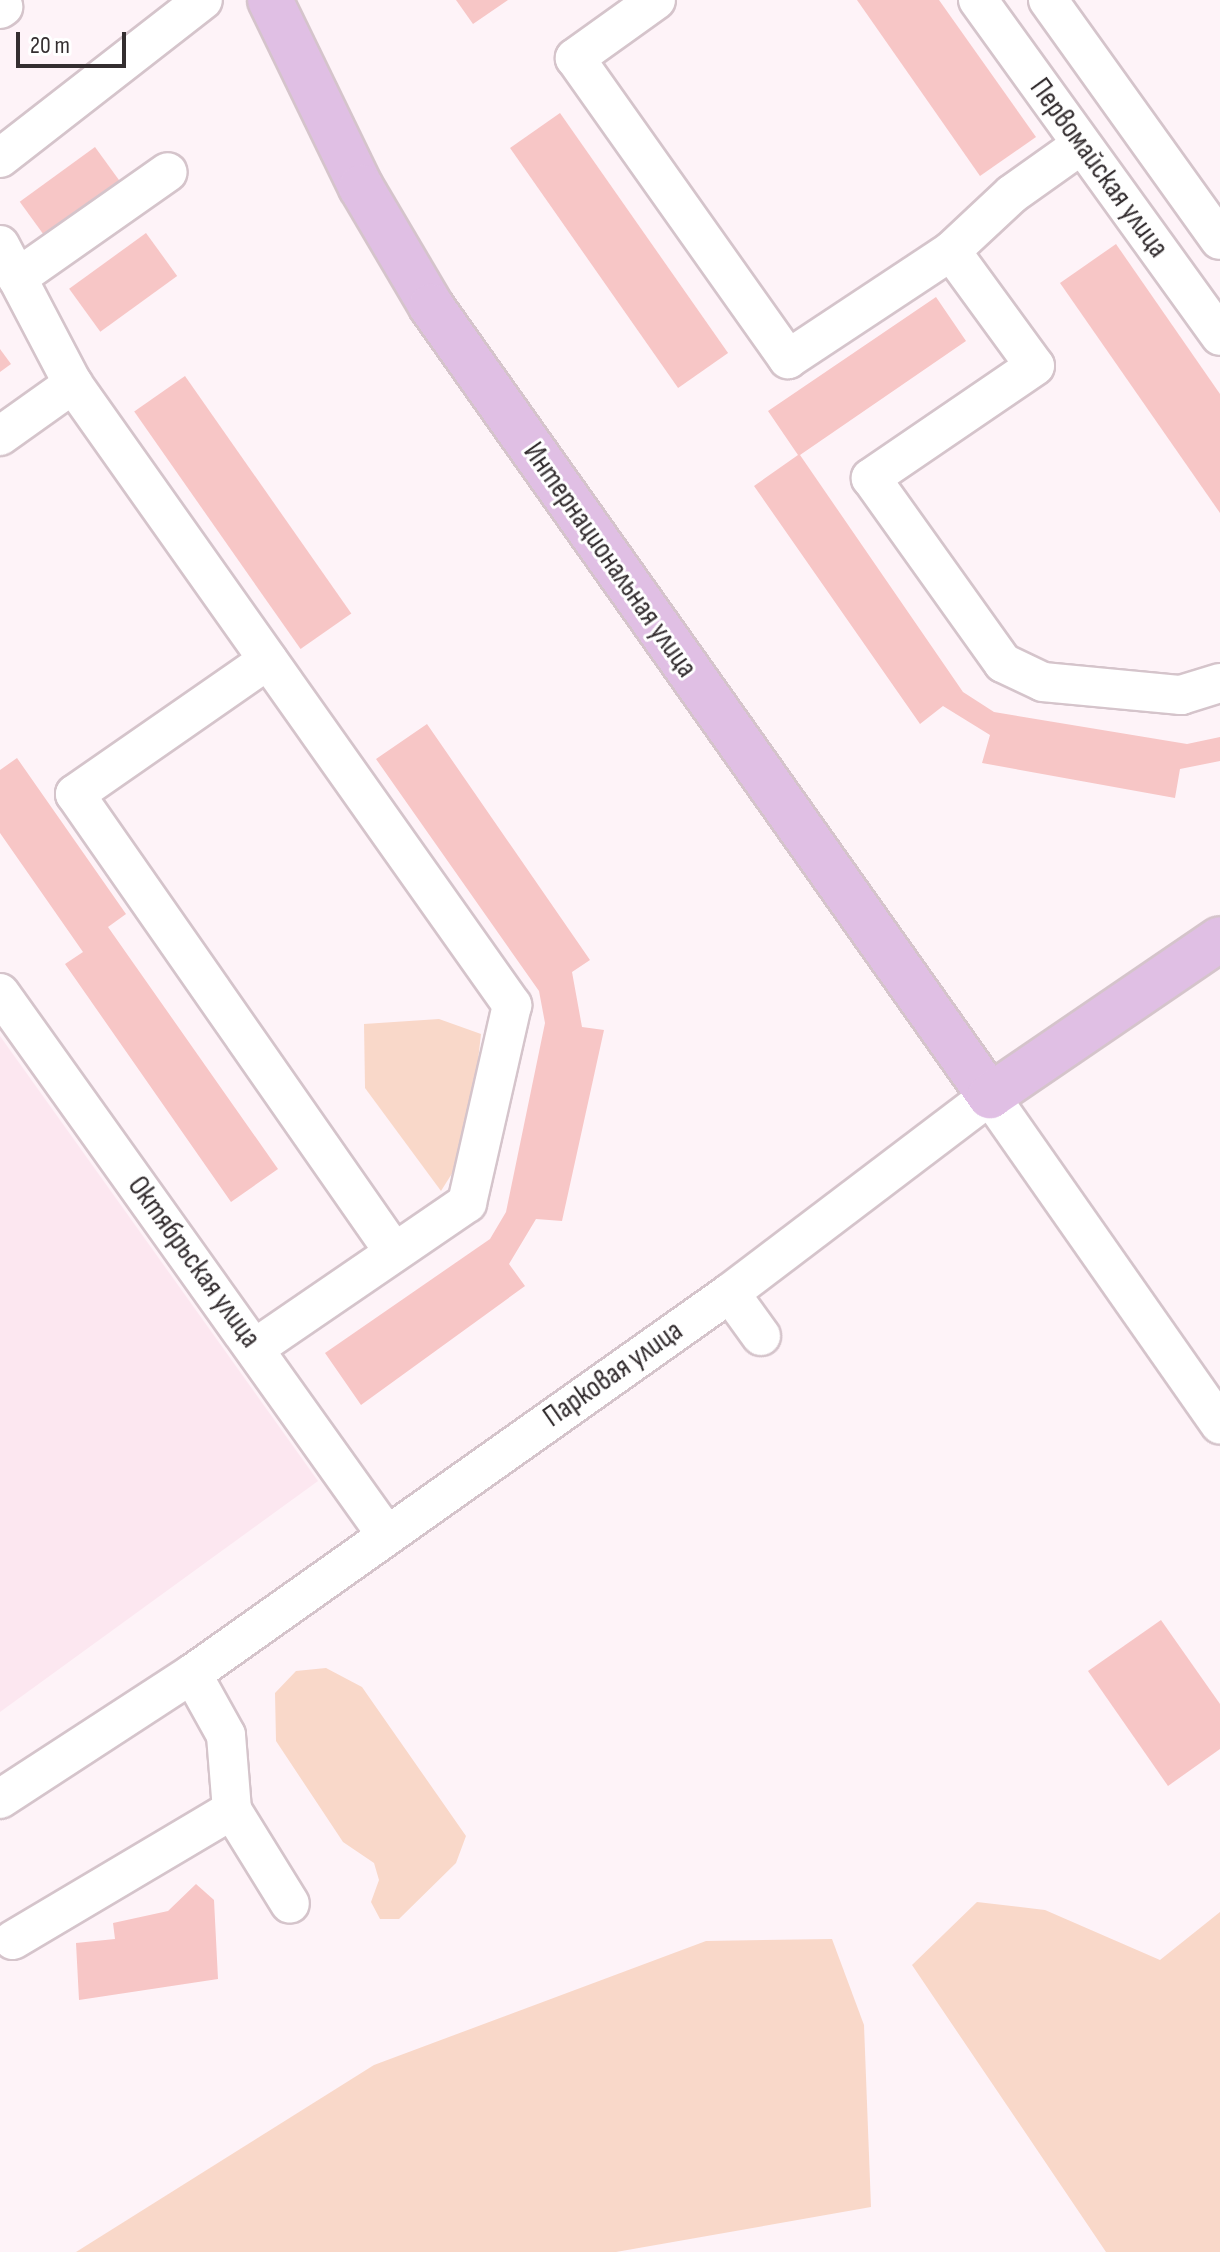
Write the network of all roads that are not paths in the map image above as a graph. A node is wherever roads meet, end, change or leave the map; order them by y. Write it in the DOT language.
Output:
graph roads {
  1 [pos="203,0"];
  2 [pos="270,0"];
  3 [pos="656,0"];
  4 [pos="978,0"];
  5 [pos="1048,0"];
  6 [pos="1081,145"];
  7 [pos="0,158"];
  8 [pos="168,172"];
  9 [pos="1220,240"];
  10 [pos="951,251"];
  11 [pos="4,254"];
  12 [pos="1220,336"];
  13 [pos="73,384"];
  14 [pos="0,436"];
  15 [pos="268,660"];
  16 [pos="1220,683"];
  17 [pos="1220,939"];
  18 [pos="0,993"];
  19 [pos="990,1096"];
  20 [pos="394,1252"];
  21 [pos="730,1293"];
  22 [pos="761,1336"];
  23 [pos="255,1348"];
  24 [pos="1220,1424"];
  25 [pos="385,1533"];
  26 [pos="192,1674"];
  27 [pos="0,1799"];
  28 [pos="232,1810"];
  29 [pos="290,1904"];
  30 [pos="13,1940"];
  1 -- 7 [label="street"];
  2 -- 19 [label="main road, Интернациональная улица"];
  3 -- 10 [label="street"];
  4 -- 6 [label="street, Первомайская улица"];
  5 -- 9 [label="street, Первомайская улица"];
  6 -- 10 [label="street"];
  6 -- 12 [label="street, Первомайская улица"];
  8 -- 11 [label="street"];
  10 -- 16 [label="street"];
  11 -- 13 [label="street"];
  13 -- 14 [label="street"];
  13 -- 15 [label="street"];
  15 -- 20 [label="street"];
  15 -- 20 [label="street"];
  17 -- 19 [label="main road, Парковая улица"];
  18 -- 23 [label="street, Октябрьская улица"];
  19 -- 21 [label="street, Парковая улица"];
  19 -- 24 [label="street"];
  20 -- 23 [label="street"];
  21 -- 22 [label="street"];
  21 -- 25 [label="street, Парковая улица"];
  23 -- 25 [label="street, Октябрьская улица"];
  25 -- 26 [label="street, Парковая улица"];
  26 -- 27 [label="street, Парковая улица"];
  26 -- 28 [label="street"];
  28 -- 29 [label="street"];
  28 -- 30 [label="street"];
}
